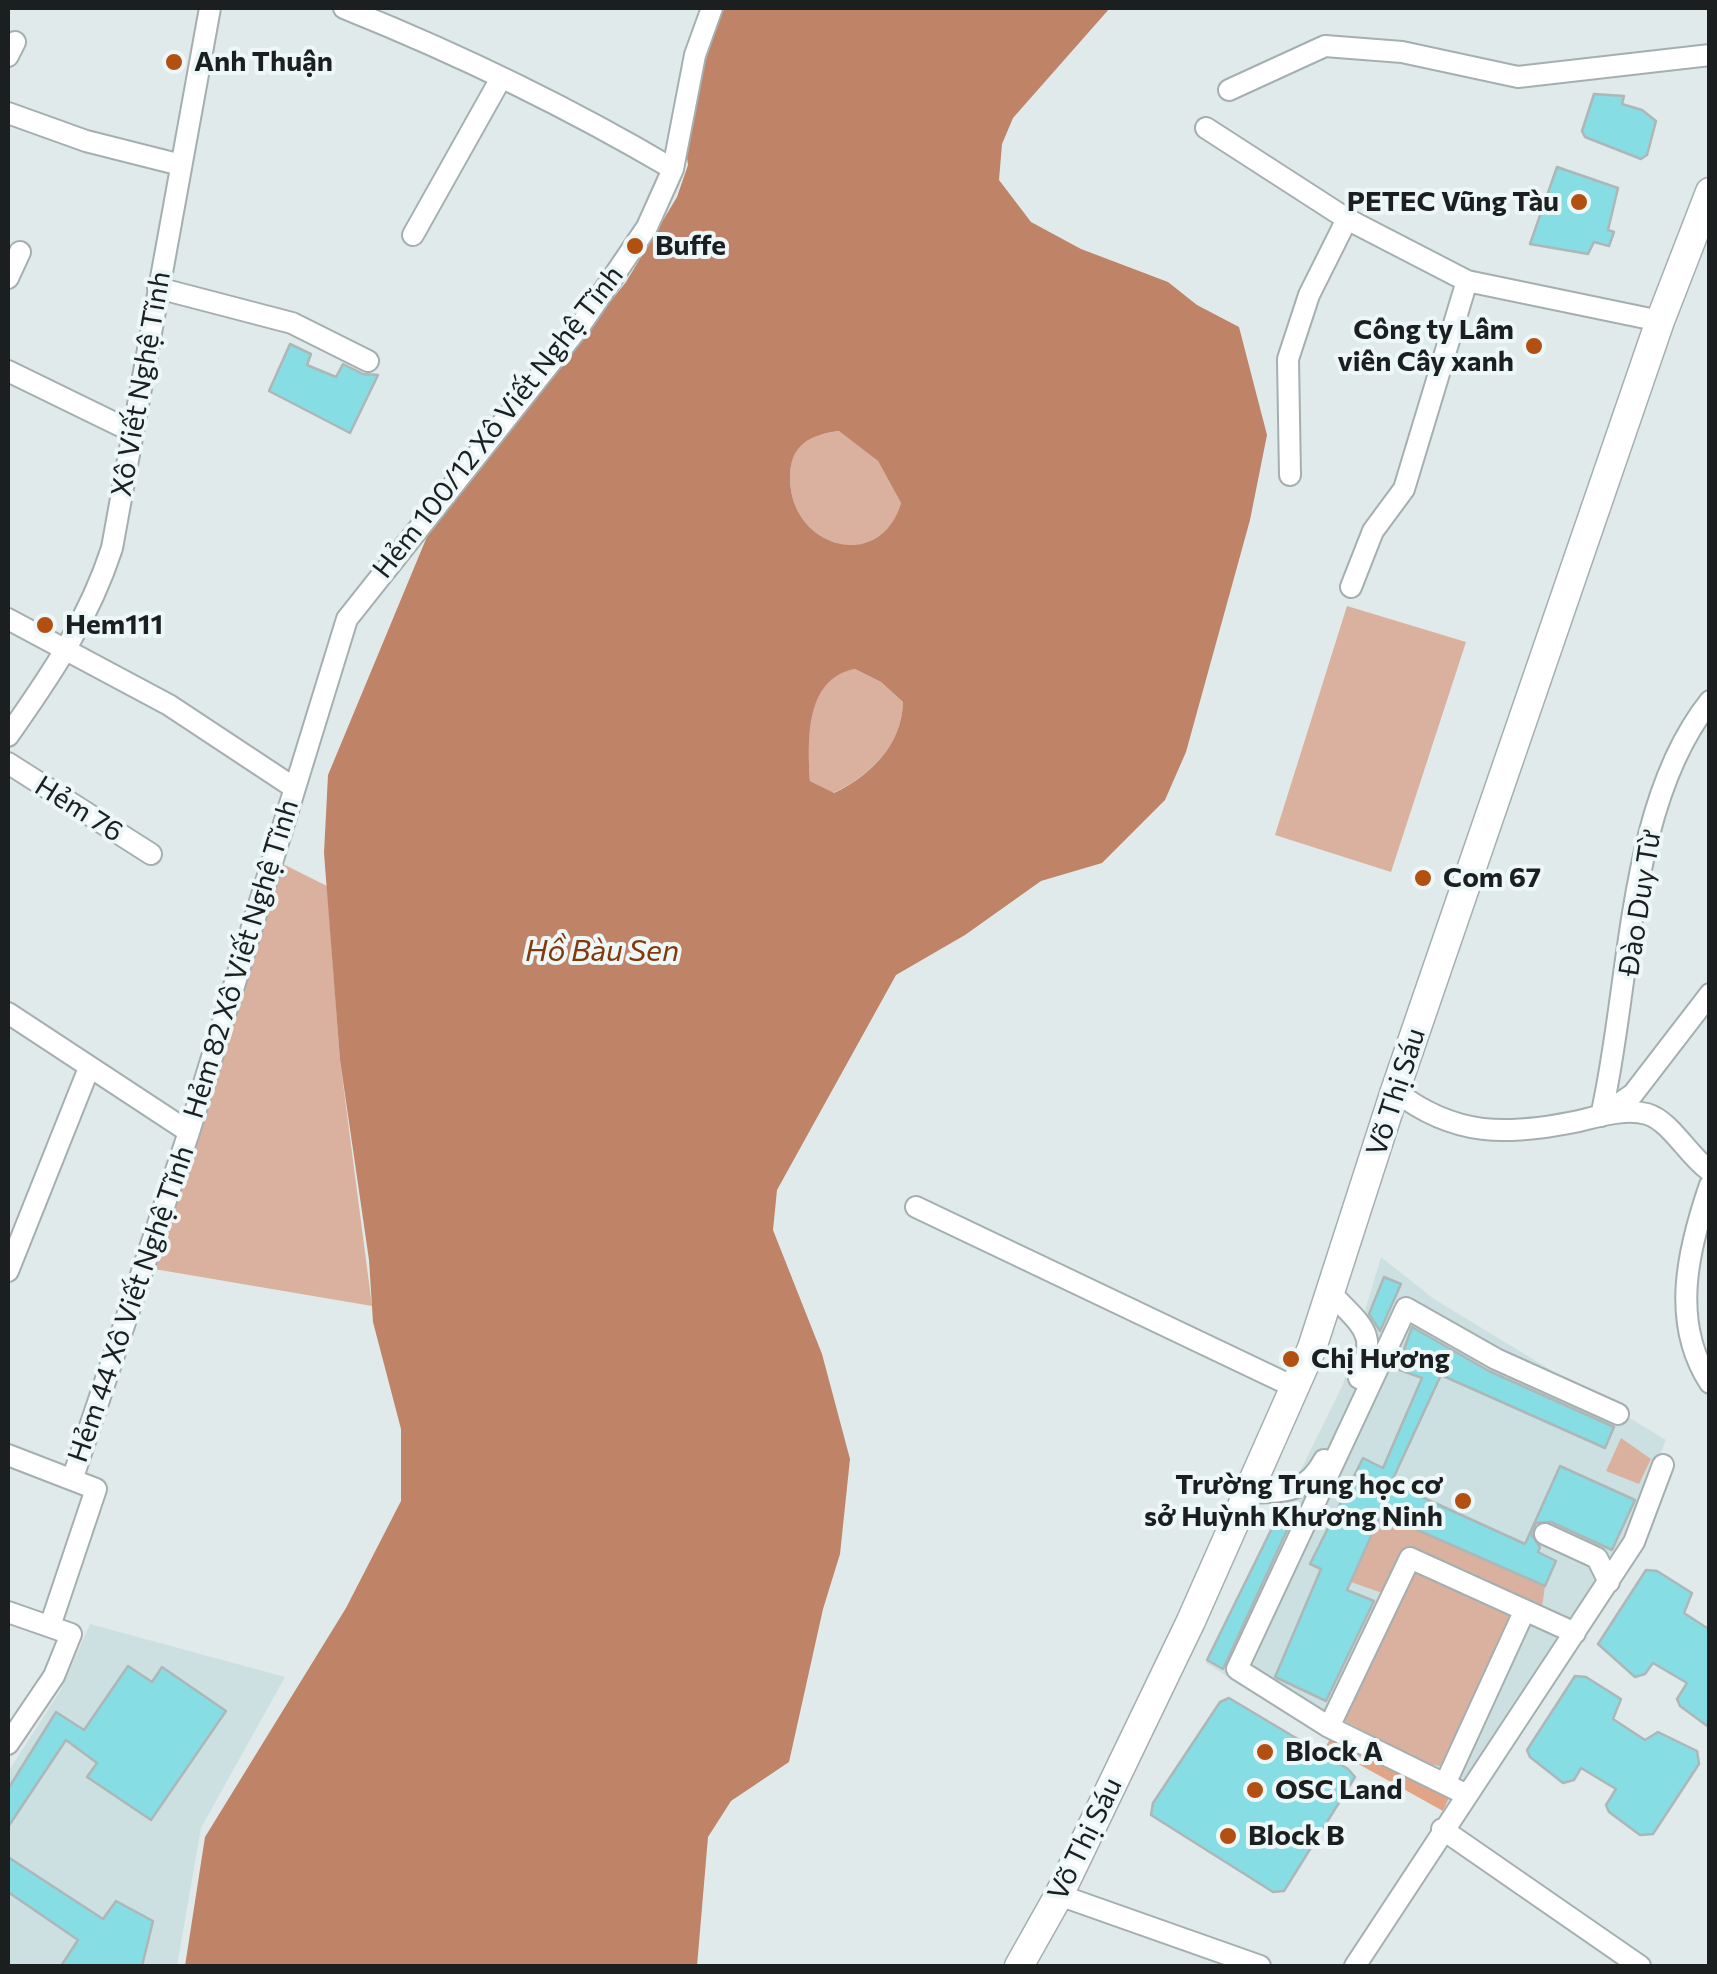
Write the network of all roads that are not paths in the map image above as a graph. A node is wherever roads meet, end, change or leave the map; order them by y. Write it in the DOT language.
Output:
graph roads {
  1 [pos="210,8"];
  2 [pos="344,8"];
  3 [pos="712,8"];
  4 [pos="1710,55"];
  5 [pos="500,80"];
  6 [pos="1229,90"];
  7 [pos="8,113"];
  8 [pos="1206,128"];
  9 [pos="181,166"];
  10 [pos="673,169"];
  11 [pos="1710,192"];
  12 [pos="1347,219"];
  13 [pos="413,234"];
  14 [pos="20,252"];
  15 [pos="8,278"];
  16 [pos="1467,281"];
  17 [pos="158,288"];
  18 [pos="1660,321"];
  19 [pos="368,361"];
  20 [pos="8,370"];
  21 [pos="133,432"];
  22 [pos="1290,475"];
  23 [pos="1350,588"];
  24 [pos="8,619"];
  25 [pos="347,620"];
  26 [pos="68,652"];
  27 [pos="1710,701"];
  28 [pos="8,736"];
  29 [pos="8,763"];
  30 [pos="293,787"];
  31 [pos="152,854"];
  32 [pos="1710,994"];
  33 [pos="8,1013"];
  34 [pos="89,1068"];
  35 [pos="1395,1090"];
  36 [pos="1602,1116"];
  37 [pos="189,1132"];
  38 [pos="1710,1171"];
  39 [pos="1710,1185"];
  40 [pos="916,1207"];
  41 [pos="8,1271"];
  42 [pos="1331,1293"];
  43 [pos="1710,1383"];
  44 [pos="1296,1388"];
  45 [pos="1618,1414"];
  46 [pos="8,1455"];
  47 [pos="1663,1465"];
  48 [pos="74,1477"];
  49 [pos="1251,1493"];
  50 [pos="1546,1534"];
  51 [pos="1610,1582"];
  52 [pos="8,1612"];
  53 [pos="1524,1612"];
  54 [pos="50,1626"];
  55 [pos="1574,1632"];
  56 [pos="1331,1725"];
  57 [pos="8,1744"];
  58 [pos="1445,1784"];
  59 [pos="1465,1794"];
  60 [pos="1442,1829"];
  61 [pos="1059,1894"];
  62 [pos="1019,1966"];
  63 [pos="1260,1966"];
  64 [pos="1356,1966"];
  65 [pos="1640,1966"];
  1 -- 9 [label="street, Xô Viết Nghệ Tĩnh"];
  2 -- 5 [label="street"];
  3 -- 10 [label="street, Hẻm 100/12 Xô Viết Nghệ Tĩnh"];
  4 -- 6 [label="street"];
  5 -- 10 [label="street"];
  5 -- 13 [label="street"];
  7 -- 9 [label="street"];
  8 -- 12 [label="street"];
  9 -- 17 [label="street, Xô Viết Nghệ Tĩnh"];
  10 -- 25 [label="street, Hẻm 100/12 Xô Viết Nghệ Tĩnh"];
  11 -- 18 [label="main road, Võ Thị Sáu"];
  12 -- 16 [label="street"];
  12 -- 22 [label="street"];
  14 -- 15 [label="street"];
  16 -- 18 [label="street"];
  16 -- 23 [label="street"];
  17 -- 19 [label="street"];
  17 -- 21 [label="street, Xô Viết Nghệ Tĩnh"];
  18 -- 35 [label="main road, Võ Thị Sáu"];
  20 -- 21 [label="street"];
  21 -- 26 [label="street, Xô Viết Nghệ Tĩnh"];
  24 -- 26 [label="street, Hẻm 82 Xô Viết Nghệ Tĩnh"];
  25 -- 30 [label="street, Hẻm 82 Xô Viết Nghệ Tĩnh"];
  26 -- 28 [label="street, Xô Viết Nghệ Tĩnh"];
  26 -- 30 [label="street, Hẻm 82 Xô Viết Nghệ Tĩnh"];
  27 -- 36 [label="street, Đào Duy Từ"];
  29 -- 31 [label="street, Hẻm 76"];
  30 -- 37 [label="street, Hẻm 82 Xô Viết Nghệ Tĩnh"];
  32 -- 36 [label="street"];
  33 -- 34 [label="street"];
  34 -- 37 [label="street"];
  34 -- 41 [label="street"];
  35 -- 36 [label="street"];
  35 -- 42 [label="main road, Võ Thị Sáu"];
  36 -- 38 [label="street"];
  37 -- 48 [label="street, Hẻm 44 Xô Viết Nghệ Tĩnh"];
  39 -- 43 [label="street"];
  40 -- 44 [label="street"];
  42 -- 44 [label="main road, Võ Thị Sáu"];
  42 -- 49 [label="street"];
  44 -- 49 [label="main road, Võ Thị Sáu"];
  45 -- 56 [label="street"];
  46 -- 48 [label="street, Hẻm 44 Xô Viết Nghệ Tĩnh"];
  47 -- 51 [label="street"];
  48 -- 54 [label="street, Hẻm 44 Xô Viết Nghệ Tĩnh"];
  49 -- 61 [label="main road, Võ Thị Sáu"];
  50 -- 51 [label="street"];
  51 -- 55 [label="street"];
  52 -- 54 [label="street"];
  53 -- 55 [label="street"];
  53 -- 56 [label="street"];
  53 -- 58 [label="street"];
  54 -- 57 [label="street"];
  55 -- 59 [label="street"];
  56 -- 58 [label="street"];
  58 -- 59 [label="street"];
  59 -- 60 [label="street"];
  60 -- 64 [label="street"];
  60 -- 65 [label="street"];
  61 -- 62 [label="main road, Võ Thị Sáu"];
  61 -- 63 [label="street"];
}
